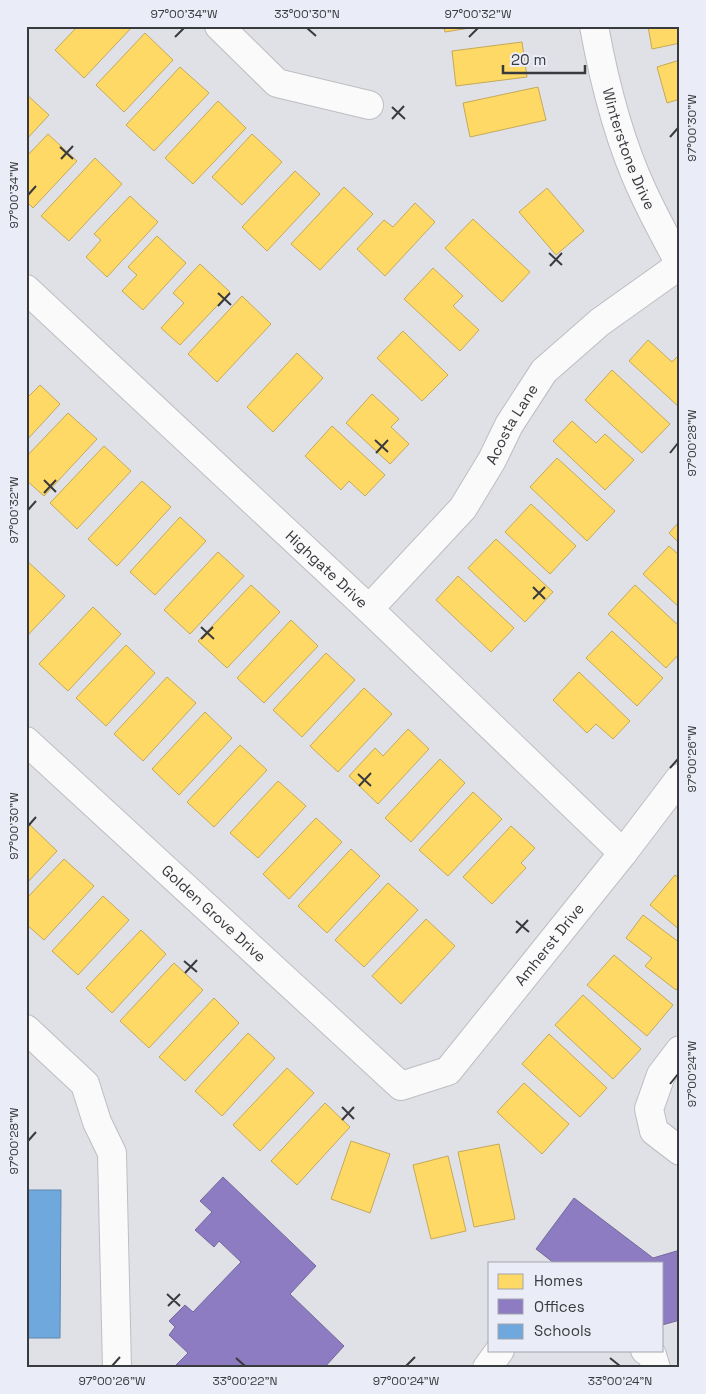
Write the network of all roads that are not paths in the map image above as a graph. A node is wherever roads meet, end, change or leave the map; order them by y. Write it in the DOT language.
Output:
graph roads {
  1 [pos="219,26"];
  2 [pos="594,26"];
  3 [pos="369,105"];
  4 [pos="680,264"];
  5 [pos="26,289"];
  6 [pos="369,609"];
  7 [pos="26,742"];
  8 [pos="680,778"];
  9 [pos="624,853"];
  10 [pos="26,1030"];
  11 [pos="680,1050"];
  12 [pos="402,1086"];
  13 [pos="680,1151"];
  14 [pos="499,1352"];
  15 [pos="648,1352"];
  16 [pos="117,1368"];
  17 [pos="487,1368"];
  18 [pos="656,1368"];
  1 -- 3 [label="street"];
  2 -- 4 [label="street, Winterstone Drive"];
  4 -- 6 [label="street, Acosta Lane"];
  5 -- 6 [label="street, Highgate Drive"];
  6 -- 9 [label="street, Highgate Drive"];
  7 -- 12 [label="street, Golden Grove Drive"];
  8 -- 9 [label="street, Amherst Drive"];
  9 -- 12 [label="street, Amherst Drive"];
  10 -- 16 [label="street"];
  11 -- 13 [label="street"];
  14 -- 17 [label="street"];
  15 -- 18 [label="street"];
}
